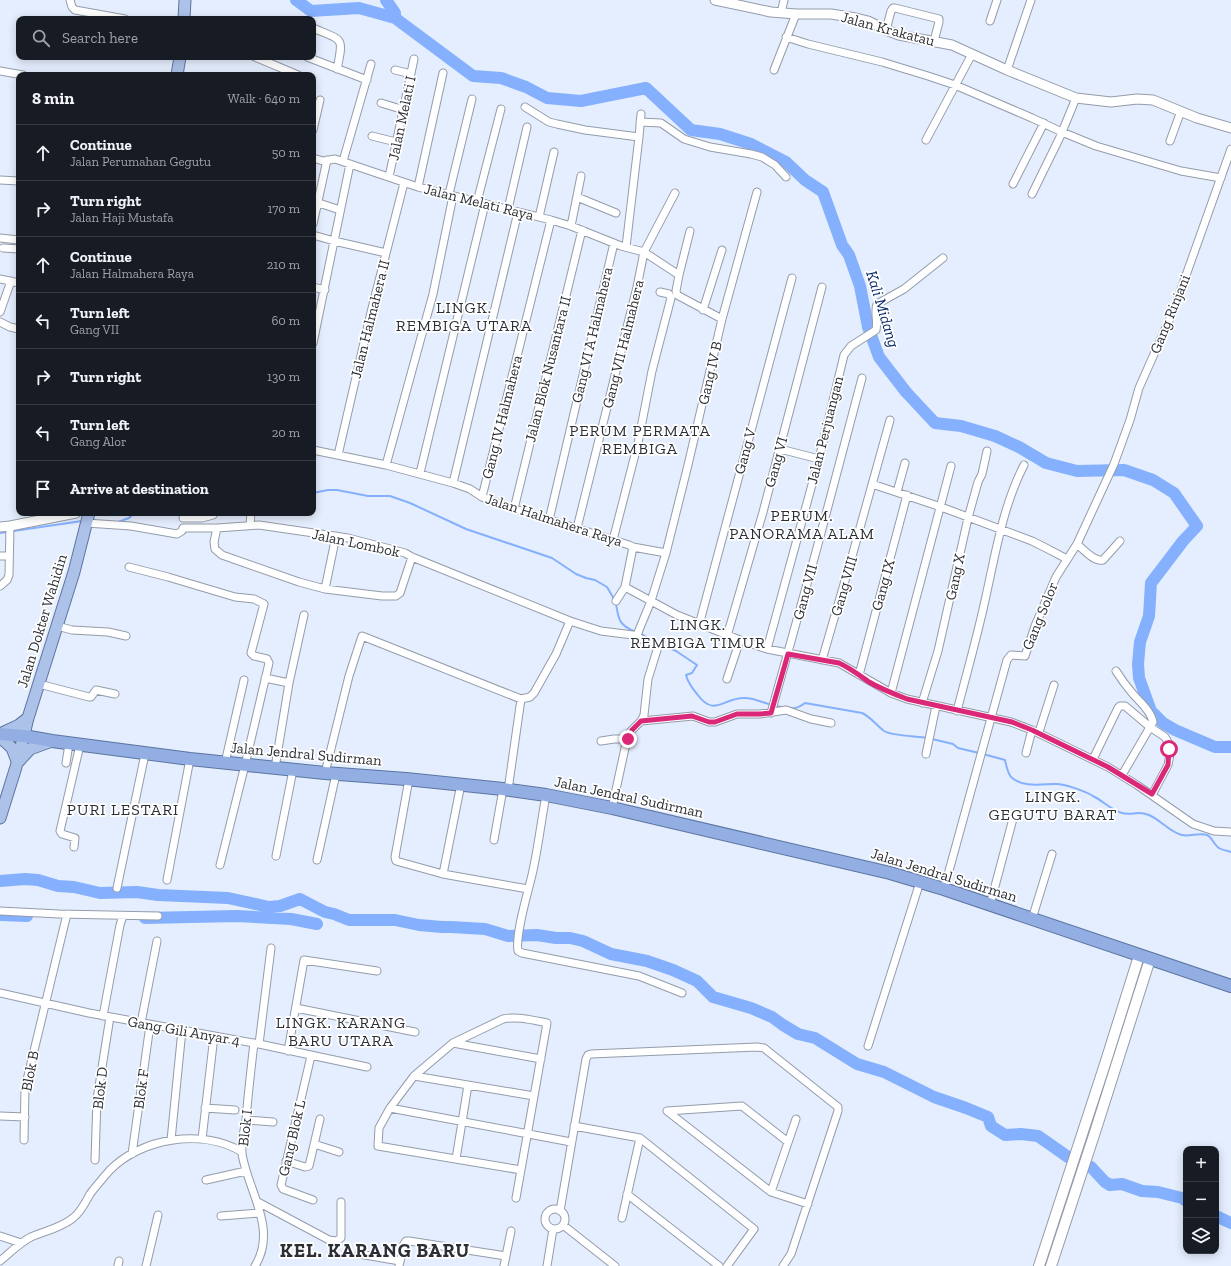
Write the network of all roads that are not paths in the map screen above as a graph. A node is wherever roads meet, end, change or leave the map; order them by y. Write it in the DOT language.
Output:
graph roads {
  1 [pos="70,0"];
  2 [pos="715,0"];
  3 [pos="784,0"];
  4 [pos="997,0"];
  5 [pos="1031,0"];
  6 [pos="781,13"];
  7 [pos="796,14"];
  8 [pos="108,16"];
  9 [pos="990,21"];
  10 [pos="316,29"];
  11 [pos="886,30"];
  12 [pos="786,37"];
  13 [pos="934,41"];
  14 [pos="972,54"];
  15 [pos="414,59"];
  16 [pos="180,60"];
  17 [pos="262,60"];
  18 [pos="314,60"];
  19 [pos="371,64"];
  20 [pos="336,69"];
  21 [pos="395,70"];
  22 [pos="774,70"];
  23 [pos="1007,70"];
  24 [pos="0,71"];
  25 [pos="178,72"];
  26 [pos="291,72"];
  27 [pos="443,73"];
  28 [pos="16,74"];
  29 [pos="411,74"];
  30 [pos="367,80"];
  31 [pos="955,85"];
  32 [pos="1076,98"];
  33 [pos="472,99"];
  34 [pos="320,100"];
  35 [pos="381,103"];
  36 [pos="525,107"];
  37 [pos="501,109"];
  38 [pos="404,110"];
  39 [pos="1181,111"];
  40 [pos="316,117"];
  41 [pos="1044,123"];
  42 [pos="527,127"];
  43 [pos="1231,128"];
  44 [pos="1062,132"];
  45 [pos="372,136"];
  46 [pos="639,137"];
  47 [pos="926,140"];
  48 [pos="1170,141"];
  49 [pos="396,142"];
  50 [pos="1231,150"];
  51 [pos="554,152"];
  52 [pos="316,159"];
  53 [pos="327,160"];
  54 [pos="343,162"];
  55 [pos="350,164"];
  56 [pos="581,176"];
  57 [pos="389,177"];
  58 [pos="786,178"];
  59 [pos="1221,178"];
  60 [pos="0,180"];
  61 [pos="16,181"];
  62 [pos="404,183"];
  63 [pos="1013,184"];
  64 [pos="418,187"];
  65 [pos="757,192"];
  66 [pos="675,193"];
  67 [pos="1032,194"];
  68 [pos="451,195"];
  69 [pos="577,197"];
  70 [pos="316,198"];
  71 [pos="316,202"];
  72 [pos="477,202"];
  73 [pos="485,204"];
  74 [pos="508,209"];
  75 [pos="340,210"];
  76 [pos="518,212"];
  77 [pos="616,213"];
  78 [pos="539,217"];
  79 [pos="551,220"];
  80 [pos="571,226"];
  81 [pos="582,230"];
  82 [pos="690,231"];
  83 [pos="316,236"];
  84 [pos="0,238"];
  85 [pos="16,240"];
  86 [pos="334,241"];
  87 [pos="614,243"];
  88 [pos="3,248"];
  89 [pos="626,248"];
  90 [pos="16,249"];
  91 [pos="722,250"];
  92 [pos="644,252"];
  93 [pos="386,253"];
  94 [pos="943,258"];
  95 [pos="679,275"];
  96 [pos="792,278"];
  97 [pos="0,279"];
  98 [pos="11,281"];
  99 [pos="16,282"];
  100 [pos="822,287"];
  101 [pos="316,288"];
  102 [pos="324,290"];
  103 [pos="660,292"];
  104 [pos="703,310"];
  105 [pos="0,312"];
  106 [pos="722,319"];
  107 [pos="0,322"];
  108 [pos="16,328"];
  109 [pos="316,329"];
  110 [pos="862,378"];
  111 [pos="890,420"];
  112 [pos="780,449"];
  113 [pos="316,451"];
  114 [pos="987,451"];
  115 [pos="338,455"];
  116 [pos="819,459"];
  117 [pos="905,463"];
  118 [pos="386,465"];
  119 [pos="1024,465"];
  120 [pos="951,466"];
  121 [pos="420,473"];
  122 [pos="1107,477"];
  123 [pos="454,483"];
  124 [pos="872,484"];
  125 [pos="897,492"];
  126 [pos="907,495"];
  127 [pos="482,497"];
  128 [pos="941,507"];
  129 [pos="514,509"];
  130 [pos="62,516"];
  131 [pos="183,516"];
  132 [pos="189,516"];
  133 [pos="209,516"];
  134 [pos="251,516"];
  135 [pos="88,517"];
  136 [pos="968,518"];
  137 [pos="549,520"];
  138 [pos="250,525"];
  139 [pos="6,528"];
  140 [pos="183,528"];
  141 [pos="217,528"];
  142 [pos="577,528"];
  143 [pos="1001,531"];
  144 [pos="336,536"];
  145 [pos="613,540"];
  146 [pos="1120,541"];
  147 [pos="1077,544"];
  148 [pos="633,547"];
  149 [pos="666,553"];
  150 [pos="0,556"];
  151 [pos="9,556"];
  152 [pos="412,557"];
  153 [pos="1067,560"];
  154 [pos="129,567"];
  155 [pos="0,586"];
  156 [pos="624,587"];
  157 [pos="325,589"];
  158 [pos="616,601"];
  159 [pos="651,601"];
  160 [pos="304,615"];
  161 [pos="570,621"];
  162 [pos="699,625"];
  163 [pos="57,626"];
  164 [pos="638,634"];
  165 [pos="126,636"];
  166 [pos="726,636"];
  167 [pos="740,640"];
  168 [pos="767,649"];
  169 [pos="788,654"];
  170 [pos="822,660"];
  171 [pos="1116,671"];
  172 [pos="859,675"];
  173 [pos="265,678"];
  174 [pos="727,679"];
  175 [pos="244,680"];
  176 [pos="288,683"];
  177 [pos="40,684"];
  178 [pos="1054,685"];
  179 [pos="115,694"];
  180 [pos="891,694"];
  181 [pos="521,699"];
  182 [pos="922,703"];
  183 [pos="936,706"];
  184 [pos="772,709"];
  185 [pos="957,711"];
  186 [pos="991,717"];
  187 [pos="28,718"];
  188 [pos="641,721"];
  189 [pos="831,723"];
  190 [pos="1150,727"];
  191 [pos="1036,731"];
  192 [pos="0,735"];
  193 [pos="24,736"];
  194 [pos="628,739"];
  195 [pos="52,741"];
  196 [pos="601,741"];
  197 [pos="74,744"];
  198 [pos="1026,753"];
  199 [pos="145,754"];
  200 [pos="926,754"];
  201 [pos="190,759"];
  202 [pos="1093,759"];
  203 [pos="66,763"];
  204 [pos="225,763"];
  205 [pos="16,764"];
  206 [pos="245,765"];
  207 [pos="275,768"];
  208 [pos="293,770"];
  209 [pos="330,774"];
  210 [pos="1122,775"];
  211 [pos="409,779"];
  212 [pos="461,784"];
  213 [pos="506,790"];
  214 [pos="1152,794"];
  215 [pos="546,796"];
  216 [pos="612,808"];
  217 [pos="1014,815"];
  218 [pos="0,818"];
  219 [pos="1231,832"];
  220 [pos="494,840"];
  221 [pos="74,847"];
  222 [pos="1052,854"];
  223 [pos="276,856"];
  224 [pos="317,860"];
  225 [pos="220,865"];
  226 [pos="443,874"];
  227 [pos="167,880"];
  228 [pos="920,882"];
  229 [pos="117,888"];
  230 [pos="528,889"];
  231 [pos="944,889"];
  232 [pos="990,905"];
  233 [pos="0,911"];
  234 [pos="123,916"];
  235 [pos="158,916"];
  236 [pos="66,917"];
  237 [pos="1032,919"];
  238 [pos="157,941"];
  239 [pos="271,948"];
  240 [pos="1145,957"];
  241 [pos="377,971"];
  242 [pos="1231,986"];
  243 [pos="0,993"];
  244 [pos="682,993"];
  245 [pos="45,1003"];
  246 [pos="296,1008"];
  247 [pos="106,1016"];
  248 [pos="141,1023"];
  249 [pos="150,1025"];
  250 [pos="182,1030"];
  251 [pos="415,1032"];
  252 [pos="214,1036"];
  253 [pos="453,1043"];
  254 [pos="256,1044"];
  255 [pos="868,1046"];
  256 [pos="288,1050"];
  257 [pos="311,1056"];
  258 [pos="541,1059"];
  259 [pos="367,1067"];
  260 [pos="414,1076"];
  261 [pos="468,1085"];
  262 [pos="534,1096"];
  263 [pos="205,1108"];
  264 [pos="390,1108"];
  265 [pos="235,1110"];
  266 [pos="0,1116"];
  267 [pos="25,1117"];
  268 [pos="320,1119"];
  269 [pos="796,1119"];
  270 [pos="246,1120"];
  271 [pos="273,1122"];
  272 [pos="462,1122"];
  273 [pos="574,1126"];
  274 [pos="528,1134"];
  275 [pos="640,1138"];
  276 [pos="24,1140"];
  277 [pos="171,1140"];
  278 [pos="202,1140"];
  279 [pos="571,1142"];
  280 [pos="788,1142"];
  281 [pos="314,1144"];
  282 [pos="242,1152"];
  283 [pos="339,1152"];
  284 [pos="132,1154"];
  285 [pos="456,1159"];
  286 [pos="95,1160"];
  287 [pos="286,1161"];
  288 [pos="521,1170"];
  289 [pos="246,1171"];
  290 [pos="206,1180"];
  291 [pos="771,1192"];
  292 [pos="627,1194"];
  293 [pos="516,1198"];
  294 [pos="313,1200"];
  295 [pos="258,1202"];
  296 [pos="341,1202"];
  297 [pos="808,1204"];
  298 [pos="560,1211"];
  299 [pos="260,1213"];
  300 [pos="158,1215"];
  301 [pos="221,1216"];
  302 [pos="622,1218"];
  303 [pos="563,1225"];
  304 [pos="553,1229"];
  305 [pos="511,1231"];
  306 [pos="0,1236"];
  307 [pos="21,1243"];
  308 [pos="359,1254"];
  309 [pos="506,1256"];
  310 [pos="0,1261"];
  311 [pos="400,1264"];
  312 [pos="146,1266"];
  313 [pos="255,1266"];
  314 [pos="504,1266"];
  315 [pos="547,1266"];
  316 [pos="615,1266"];
  317 [pos="719,1266"];
  318 [pos="727,1266"];
  319 [pos="783,1266"];
  320 [pos="1039,1266"];
  321 [pos="1050,1266"];
  1 -- 8 [label="street"];
  2 -- 6 [label="street, Jalan Krakatau"];
  3 -- 6 [label="street"];
  4 -- 9 [label="street"];
  5 -- 23 [label="street"];
  6 -- 7 [label="street, Jalan Krakatau"];
  7 -- 11 [label="street, Jalan Krakatau"];
  7 -- 12 [label="street"];
  10 -- 20 [label="street"];
  11 -- 13 [label="street, Jalan Krakatau"];
  11 -- 13 [label="street"];
  12 -- 22 [label="street"];
  12 -- 31 [label="street"];
  13 -- 14 [label="street, Jalan Krakatau"];
  14 -- 23 [label="street, Jalan Krakatau"];
  14 -- 31 [label="street"];
  15 -- 29 [label="street, Jalan Melati I"];
  16 -- 25 [label="main road"];
  17 -- 26 [label="street"];
  18 -- 20 [label="street"];
  19 -- 30 [label="street"];
  20 -- 30 [label="street"];
  21 -- 29 [label="street"];
  23 -- 32 [label="street, Jalan Krakatau"];
  24 -- 28 [label="street"];
  27 -- 64 [label="street"];
  29 -- 38 [label="street, Jalan Melati I"];
  30 -- 54 [label="street"];
  31 -- 41 [label="street"];
  31 -- 47 [label="street"];
  32 -- 39 [label="street, Jalan Krakatau"];
  32 -- 44 [label="street"];
  33 -- 68 [label="street"];
  34 -- 40 [label="street"];
  35 -- 38 [label="street"];
  36 -- 46 [label="street"];
  37 -- 72 [label="street"];
  38 -- 49 [label="street, Jalan Melati I"];
  39 -- 43 [label="street, Jalan Krakatau"];
  39 -- 48 [label="street"];
  41 -- 44 [label="street"];
  41 -- 63 [label="street"];
  42 -- 74 [label="street"];
  44 -- 59 [label="street"];
  44 -- 67 [label="street"];
  45 -- 49 [label="street"];
  46 -- 58 [label="street"];
  46 -- 89 [label="street"];
  49 -- 57 [label="street, Jalan Melati I"];
  50 -- 59 [label="street, Gang Rinjani"];
  51 -- 78 [label="street"];
  52 -- 53 [label="street, Jalan Melati Raya"];
  53 -- 54 [label="street, Jalan Melati Raya"];
  53 -- 70 [label="street"];
  54 -- 55 [label="street, Jalan Melati Raya"];
  55 -- 57 [label="street, Jalan Melati Raya"];
  55 -- 75 [label="street"];
  56 -- 69 [label="street"];
  57 -- 62 [label="street, Jalan Melati Raya"];
  59 -- 122 [label="street, Gang Rinjani"];
  60 -- 61 [label="street"];
  62 -- 64 [label="street, Jalan Melati Raya"];
  62 -- 93 [label="street, Jalan Halmahera II"];
  64 -- 68 [label="street, Jalan Melati Raya"];
  65 -- 106 [label="street, Gang IV B"];
  66 -- 92 [label="street, Gang VII Halmahera"];
  68 -- 72 [label="street, Jalan Melati Raya"];
  68 -- 118 [label="street"];
  69 -- 77 [label="street"];
  69 -- 80 [label="street"];
  71 -- 75 [label="street"];
  72 -- 73 [label="street, Jalan Melati Raya"];
  73 -- 74 [label="street, Jalan Melati Raya"];
  73 -- 121 [label="street"];
  74 -- 76 [label="street, Jalan Melati Raya"];
  75 -- 86 [label="street"];
  76 -- 78 [label="street, Jalan Melati Raya"];
  76 -- 123 [label="street"];
  78 -- 79 [label="street, Jalan Melati Raya"];
  79 -- 80 [label="street, Jalan Melati Raya"];
  79 -- 127 [label="street, Gang IV Halmahera"];
  80 -- 81 [label="street, Jalan Melati Raya"];
  81 -- 87 [label="street, Jalan Melati Raya"];
  81 -- 129 [label="street, Jalan Blok Nusantara II"];
  82 -- 95 [label="street"];
  83 -- 86 [label="street"];
  84 -- 85 [label="street"];
  86 -- 93 [label="street"];
  86 -- 102 [label="street"];
  87 -- 89 [label="street, Jalan Melati Raya"];
  87 -- 137 [label="street, Gang VI A Halmahera"];
  88 -- 90 [label="street"];
  89 -- 92 [label="street, Jalan Melati Raya"];
  91 -- 104 [label="street"];
  92 -- 95 [label="street"];
  92 -- 142 [label="street, Gang VII Halmahera"];
  93 -- 115 [label="street, Jalan Halmahera II"];
  94 -- 116 [label="street, Jalan Perjuangan"];
  95 -- 104 [label="street"];
  96 -- 162 [label="street, Gang V"];
  97 -- 98 [label="street"];
  98 -- 99 [label="street"];
  98 -- 105 [label="street"];
  100 -- 112 [label="street, Gang VI"];
  101 -- 102 [label="street"];
  102 -- 109 [label="street"];
  103 -- 145 [label="street"];
  104 -- 106 [label="street"];
  106 -- 149 [label="street, Gang IV B"];
  107 -- 108 [label="street"];
  110 -- 169 [label="street, Gang VII"];
  111 -- 124 [label="street, Gang VIII"];
  112 -- 116 [label="street"];
  112 -- 166 [label="street, Gang VI"];
  113 -- 115 [label="street, Jalan Halmahera Raya"];
  114 -- 136 [label="street, Gang X"];
  115 -- 118 [label="street, Jalan Halmahera Raya"];
  116 -- 168 [label="street, Jalan Perjuangan"];
  117 -- 125 [label="street"];
  118 -- 121 [label="street, Jalan Halmahera Raya"];
  119 -- 143 [label="street"];
  120 -- 128 [label="street"];
  121 -- 123 [label="street, Jalan Halmahera Raya"];
  122 -- 147 [label="street, Gang Solor"];
  123 -- 127 [label="street, Jalan Halmahera Raya"];
  124 -- 125 [label="street"];
  124 -- 170 [label="street, Gang VIII"];
  125 -- 126 [label="street"];
  126 -- 128 [label="street"];
  126 -- 172 [label="street, Gang IX"];
  127 -- 129 [label="street, Jalan Halmahera Raya"];
  128 -- 136 [label="street"];
  128 -- 180 [label="street"];
  129 -- 137 [label="street, Jalan Halmahera Raya"];
  130 -- 139 [label="street"];
  131 -- 140 [label="street"];
  132 -- 133 [label="street"];
  134 -- 138 [label="street"];
  135 -- 140 [label="street, Jalan Lombok"];
  135 -- 163 [label="main road, Jalan Dokter Wahidin"];
  136 -- 143 [label="street"];
  136 -- 182 [label="street, Gang X"];
  137 -- 142 [label="street, Jalan Halmahera Raya"];
  138 -- 141 [label="street, Jalan Lombok"];
  138 -- 144 [label="street, Jalan Lombok"];
  139 -- 151 [label="street"];
  140 -- 141 [label="street, Jalan Lombok"];
  141 -- 157 [label="street"];
  142 -- 145 [label="street, Jalan Halmahera Raya"];
  143 -- 153 [label="street"];
  143 -- 185 [label="street"];
  144 -- 152 [label="street, Jalan Lombok"];
  144 -- 157 [label="street"];
  145 -- 148 [label="street, Jalan Halmahera Raya"];
  146 -- 147 [label="street"];
  147 -- 153 [label="street, Gang Solor"];
  148 -- 149 [label="street"];
  148 -- 156 [label="street, Jalan Halmahera Raya"];
  149 -- 159 [label="street, Gang IV B"];
  150 -- 151 [label="street"];
  151 -- 155 [label="street"];
  152 -- 157 [label="street"];
  152 -- 161 [label="street, Jalan Lombok"];
  153 -- 186 [label="street, Gang Solor"];
  154 -- 173 [label="street"];
  156 -- 158 [label="street, Jalan Halmahera Raya"];
  156 -- 159 [label="street"];
  159 -- 162 [label="street"];
  159 -- 164 [label="street, Gang IV B"];
  160 -- 176 [label="street"];
  161 -- 164 [label="street, Jalan Lombok"];
  161 -- 181 [label="street"];
  162 -- 166 [label="street"];
  163 -- 165 [label="street"];
  163 -- 177 [label="main road, Jalan Dokter Wahidin"];
  164 -- 188 [label="street, Jalan Lombok"];
  166 -- 167 [label="street"];
  167 -- 168 [label="street"];
  167 -- 174 [label="street"];
  168 -- 169 [label="street"];
  169 -- 170 [label="street"];
  169 -- 184 [label="street, Gang VII"];
  170 -- 172 [label="street"];
  171 -- 190 [label="street"];
  172 -- 180 [label="street"];
  173 -- 176 [label="street"];
  173 -- 206 [label="street"];
  175 -- 204 [label="street"];
  176 -- 207 [label="street"];
  177 -- 179 [label="street"];
  177 -- 187 [label="main road, Jalan Dokter Wahidin"];
  178 -- 191 [label="street"];
  180 -- 182 [label="street"];
  181 -- 209 [label="street"];
  181 -- 213 [label="street"];
  182 -- 183 [label="street"];
  183 -- 185 [label="street"];
  183 -- 200 [label="street"];
  184 -- 188 [label="street"];
  184 -- 189 [label="street"];
  185 -- 186 [label="street"];
  186 -- 191 [label="street"];
  186 -- 231 [label="street, Gang Solor"];
  187 -- 192 [label="main road"];
  187 -- 193 [label="main road, Jalan Dokter Wahidin"];
  188 -- 194 [label="street"];
  190 -- 202 [label="street"];
  190 -- 210 [label="street"];
  190 -- 214 [label="street"];
  191 -- 198 [label="street"];
  191 -- 202 [label="street"];
  192 -- 193 [label="highway, Jalan Jendral Sudirman"];
  192 -- 205 [label="main road"];
  193 -- 195 [label="highway, Jalan Jendral Sudirman"];
  193 -- 205 [label="main road, Jalan Dokter Wahidin"];
  194 -- 196 [label="street"];
  194 -- 216 [label="street"];
  195 -- 197 [label="highway, Jalan Jendral Sudirman"];
  195 -- 205 [label="main road"];
  197 -- 199 [label="highway, Jalan Jendral Sudirman"];
  197 -- 203 [label="street"];
  197 -- 221 [label="street"];
  199 -- 201 [label="highway, Jalan Jendral Sudirman"];
  199 -- 229 [label="street"];
  201 -- 204 [label="highway, Jalan Jendral Sudirman"];
  201 -- 227 [label="street"];
  202 -- 210 [label="street"];
  204 -- 206 [label="highway, Jalan Jendral Sudirman"];
  205 -- 218 [label="main road, Jalan Dokter Wahidin"];
  206 -- 207 [label="highway, Jalan Jendral Sudirman"];
  206 -- 225 [label="street"];
  207 -- 208 [label="highway, Jalan Jendral Sudirman"];
  208 -- 209 [label="highway, Jalan Jendral Sudirman"];
  208 -- 223 [label="street"];
  209 -- 211 [label="highway, Jalan Jendral Sudirman"];
  209 -- 224 [label="street"];
  210 -- 214 [label="street"];
  211 -- 212 [label="highway, Jalan Jendral Sudirman"];
  211 -- 226 [label="street"];
  212 -- 213 [label="highway, Jalan Jendral Sudirman"];
  212 -- 226 [label="street"];
  213 -- 215 [label="highway, Jalan Jendral Sudirman"];
  213 -- 220 [label="street"];
  214 -- 219 [label="street"];
  215 -- 216 [label="highway, Jalan Jendral Sudirman"];
  215 -- 230 [label="street"];
  216 -- 228 [label="highway, Jalan Jendral Sudirman"];
  217 -- 232 [label="street"];
  222 -- 237 [label="street"];
  226 -- 230 [label="street"];
  228 -- 231 [label="highway, Jalan Jendral Sudirman"];
  228 -- 255 [label="street"];
  230 -- 244 [label="street"];
  231 -- 232 [label="highway, Jalan Jendral Sudirman"];
  232 -- 237 [label="highway, Jalan Jendral Sudirman"];
  233 -- 236 [label="street"];
  234 -- 235 [label="street"];
  234 -- 236 [label="street"];
  234 -- 247 [label="street, Blok D"];
  236 -- 245 [label="street, Blok B"];
  237 -- 240 [label="highway, Jalan Jendral Sudirman"];
  238 -- 248 [label="street"];
  239 -- 254 [label="street, Blok I"];
  240 -- 242 [label="highway, Jalan Jendral Sudirman"];
  240 -- 320 [label="main road"];
  240 -- 321 [label="main road"];
  241 -- 246 [label="street"];
  243 -- 245 [label="street, Gang Gili Anyar 4"];
  245 -- 247 [label="street, Gang Gili Anyar 4"];
  245 -- 267 [label="street, Blok B"];
  246 -- 251 [label="street"];
  246 -- 256 [label="street"];
  247 -- 248 [label="street, Gang Gili Anyar 4"];
  247 -- 286 [label="street, Blok D"];
  248 -- 249 [label="street, Gang Gili Anyar 4"];
  249 -- 250 [label="street, Gang Gili Anyar 4"];
  249 -- 284 [label="street, Blok F"];
  250 -- 252 [label="street, Gang Gili Anyar 4"];
  250 -- 277 [label="street"];
  252 -- 254 [label="street, Gang Gili Anyar 4"];
  252 -- 263 [label="street"];
  253 -- 258 [label="street"];
  253 -- 258 [label="street"];
  253 -- 260 [label="street"];
  254 -- 256 [label="street, Gang Gili Anyar 4"];
  254 -- 270 [label="street, Blok I"];
  256 -- 257 [label="street, Gang Gili Anyar 4"];
  257 -- 259 [label="street, Gang Gili Anyar 4"];
  257 -- 287 [label="street, Gang Blok L"];
  258 -- 262 [label="street"];
  260 -- 261 [label="street"];
  260 -- 264 [label="street"];
  261 -- 262 [label="street"];
  261 -- 272 [label="street"];
  262 -- 274 [label="street"];
  263 -- 265 [label="street"];
  263 -- 278 [label="street"];
  264 -- 272 [label="street"];
  264 -- 285 [label="street"];
  266 -- 267 [label="street"];
  267 -- 276 [label="street, Blok B"];
  268 -- 281 [label="street"];
  269 -- 280 [label="street"];
  270 -- 271 [label="street"];
  270 -- 282 [label="street, Blok I"];
  272 -- 274 [label="street"];
  272 -- 285 [label="street"];
  273 -- 275 [label="street"];
  273 -- 279 [label="street"];
  273 -- 297 [label="street"];
  274 -- 279 [label="street"];
  274 -- 288 [label="street"];
  275 -- 292 [label="street"];
  275 -- 318 [label="street"];
  277 -- 278 [label="street"];
  277 -- 284 [label="street"];
  278 -- 282 [label="street"];
  279 -- 298 [label="street"];
  280 -- 291 [label="street"];
  280 -- 291 [label="street"];
  281 -- 283 [label="street"];
  281 -- 287 [label="street"];
  282 -- 289 [label="street, Blok I"];
  284 -- 307 [label="street"];
  285 -- 288 [label="street"];
  287 -- 294 [label="street, Gang Blok L"];
  288 -- 293 [label="street"];
  289 -- 290 [label="street"];
  289 -- 295 [label="street, Blok I"];
  291 -- 297 [label="street"];
  292 -- 302 [label="street"];
  292 -- 317 [label="street"];
  295 -- 296 [label="street"];
  295 -- 299 [label="street, Blok I"];
  297 -- 319 [label="street"];
  298 -- 303 [label="street"];
  298 -- 304 [label="street"];
  299 -- 301 [label="street"];
  299 -- 313 [label="street, Blok I"];
  300 -- 312 [label="street"];
  303 -- 304 [label="street"];
  303 -- 316 [label="street"];
  304 -- 315 [label="street"];
  305 -- 309 [label="street"];
  306 -- 307 [label="street"];
  307 -- 310 [label="street"];
  308 -- 311 [label="street"];
  309 -- 311 [label="street"];
  309 -- 314 [label="street"];
}
